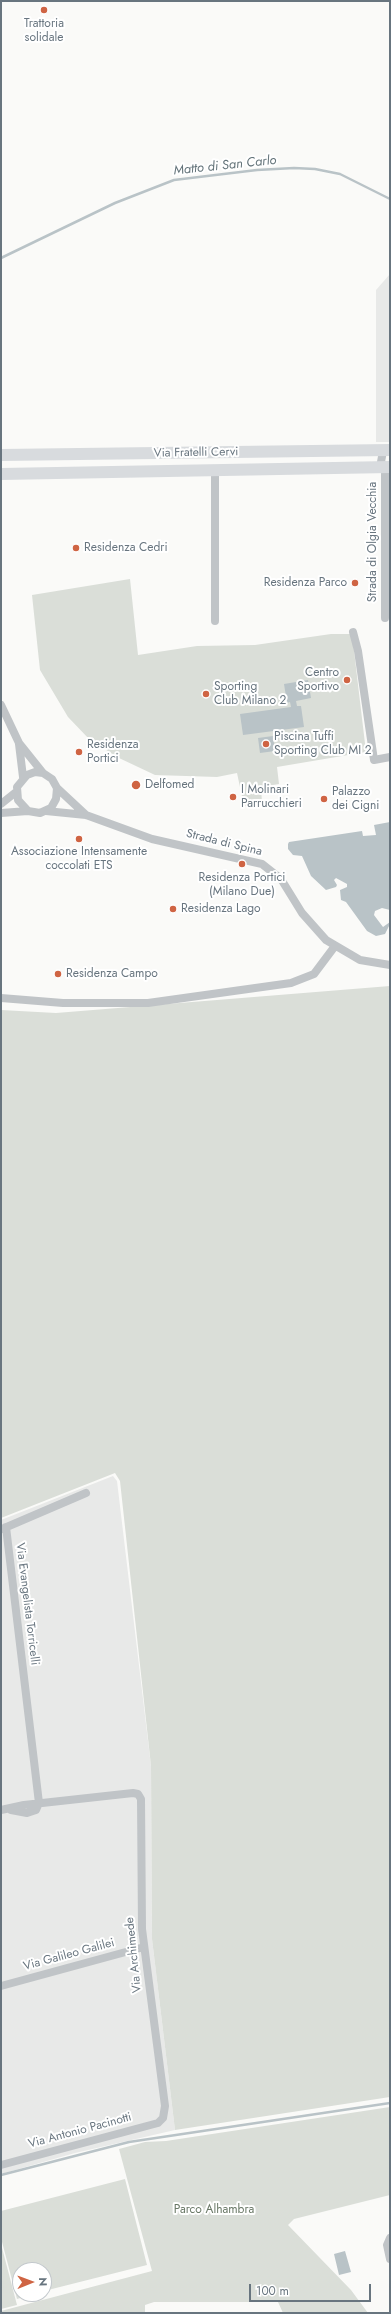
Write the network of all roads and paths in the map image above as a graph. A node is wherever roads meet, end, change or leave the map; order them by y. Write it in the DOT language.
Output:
graph roads {
  1 [pos="388,451"];
  2 [pos="1,455"];
  3 [pos="388,466"];
  4 [pos="215,471"];
  5 [pos="1,474"];
  6 [pos="385,618"];
  7 [pos="215,621"];
  8 [pos="353,632"];
  9 [pos="1,705"];
  10 [pos="18,743"];
  11 [pos="390,757"];
  12 [pos="43,773"];
  13 [pos="23,777"];
  14 [pos="57,788"];
  15 [pos="16,792"];
  16 [pos="1,804"];
  17 [pos="28,811"];
  18 [pos="46,811"];
  19 [pos="1,813"];
  20 [pos="86,815"];
  21 [pos="335,946"];
  22 [pos="390,965"];
  23 [pos="1,998"];
  24 [pos="86,1493"];
  25 [pos="3,1528"];
  26 [pos="39,1803"];
  27 [pos="4,1810"];
  28 [pos="144,1947"];
  29 [pos="1,1986"];
  30 [pos="163,2118"];
  31 [pos="1,2165"];
  32 [pos="390,2238"];
  33 [pos="390,2259"];
  1 -- 2 [label="street, Via Fratelli Cervi"];
  1 -- 3 [label="street, Strada di Olgia Vecchia"];
  3 -- 4 [label="street, Via Fratelli Cervi"];
  3 -- 6 [label="street, Strada di Olgia Vecchia"];
  4 -- 5 [label="street, Via Fratelli Cervi"];
  4 -- 7 [label="street"];
  8 -- 11 [label="street"];
  9 -- 10 [label="street"];
  10 -- 12 [label="street"];
  10 -- 13 [label="street"];
  12 -- 13 [label="street"];
  12 -- 14 [label="street"];
  13 -- 15 [label="street"];
  14 -- 18 [label="street"];
  14 -- 20 [label="street"];
  15 -- 16 [label="street"];
  15 -- 17 [label="street"];
  17 -- 18 [label="street"];
  17 -- 19 [label="street"];
  18 -- 20 [label="street"];
  20 -- 21 [label="street, Strada di Spina"];
  21 -- 22 [label="street, Strada di Spina"];
  21 -- 23 [label="street"];
  24 -- 25 [label="street"];
  25 -- 26 [label="street, Via Evangelista Torricelli"];
  26 -- 27 [label="street"];
  26 -- 28 [label="street, Via Archimede"];
  28 -- 29 [label="street, Via Galileo Galilei"];
  28 -- 30 [label="street, Via Archimede"];
  30 -- 31 [label="street, Via Antonio Pacinotti"];
  32 -- 33 [label="street"];
}
